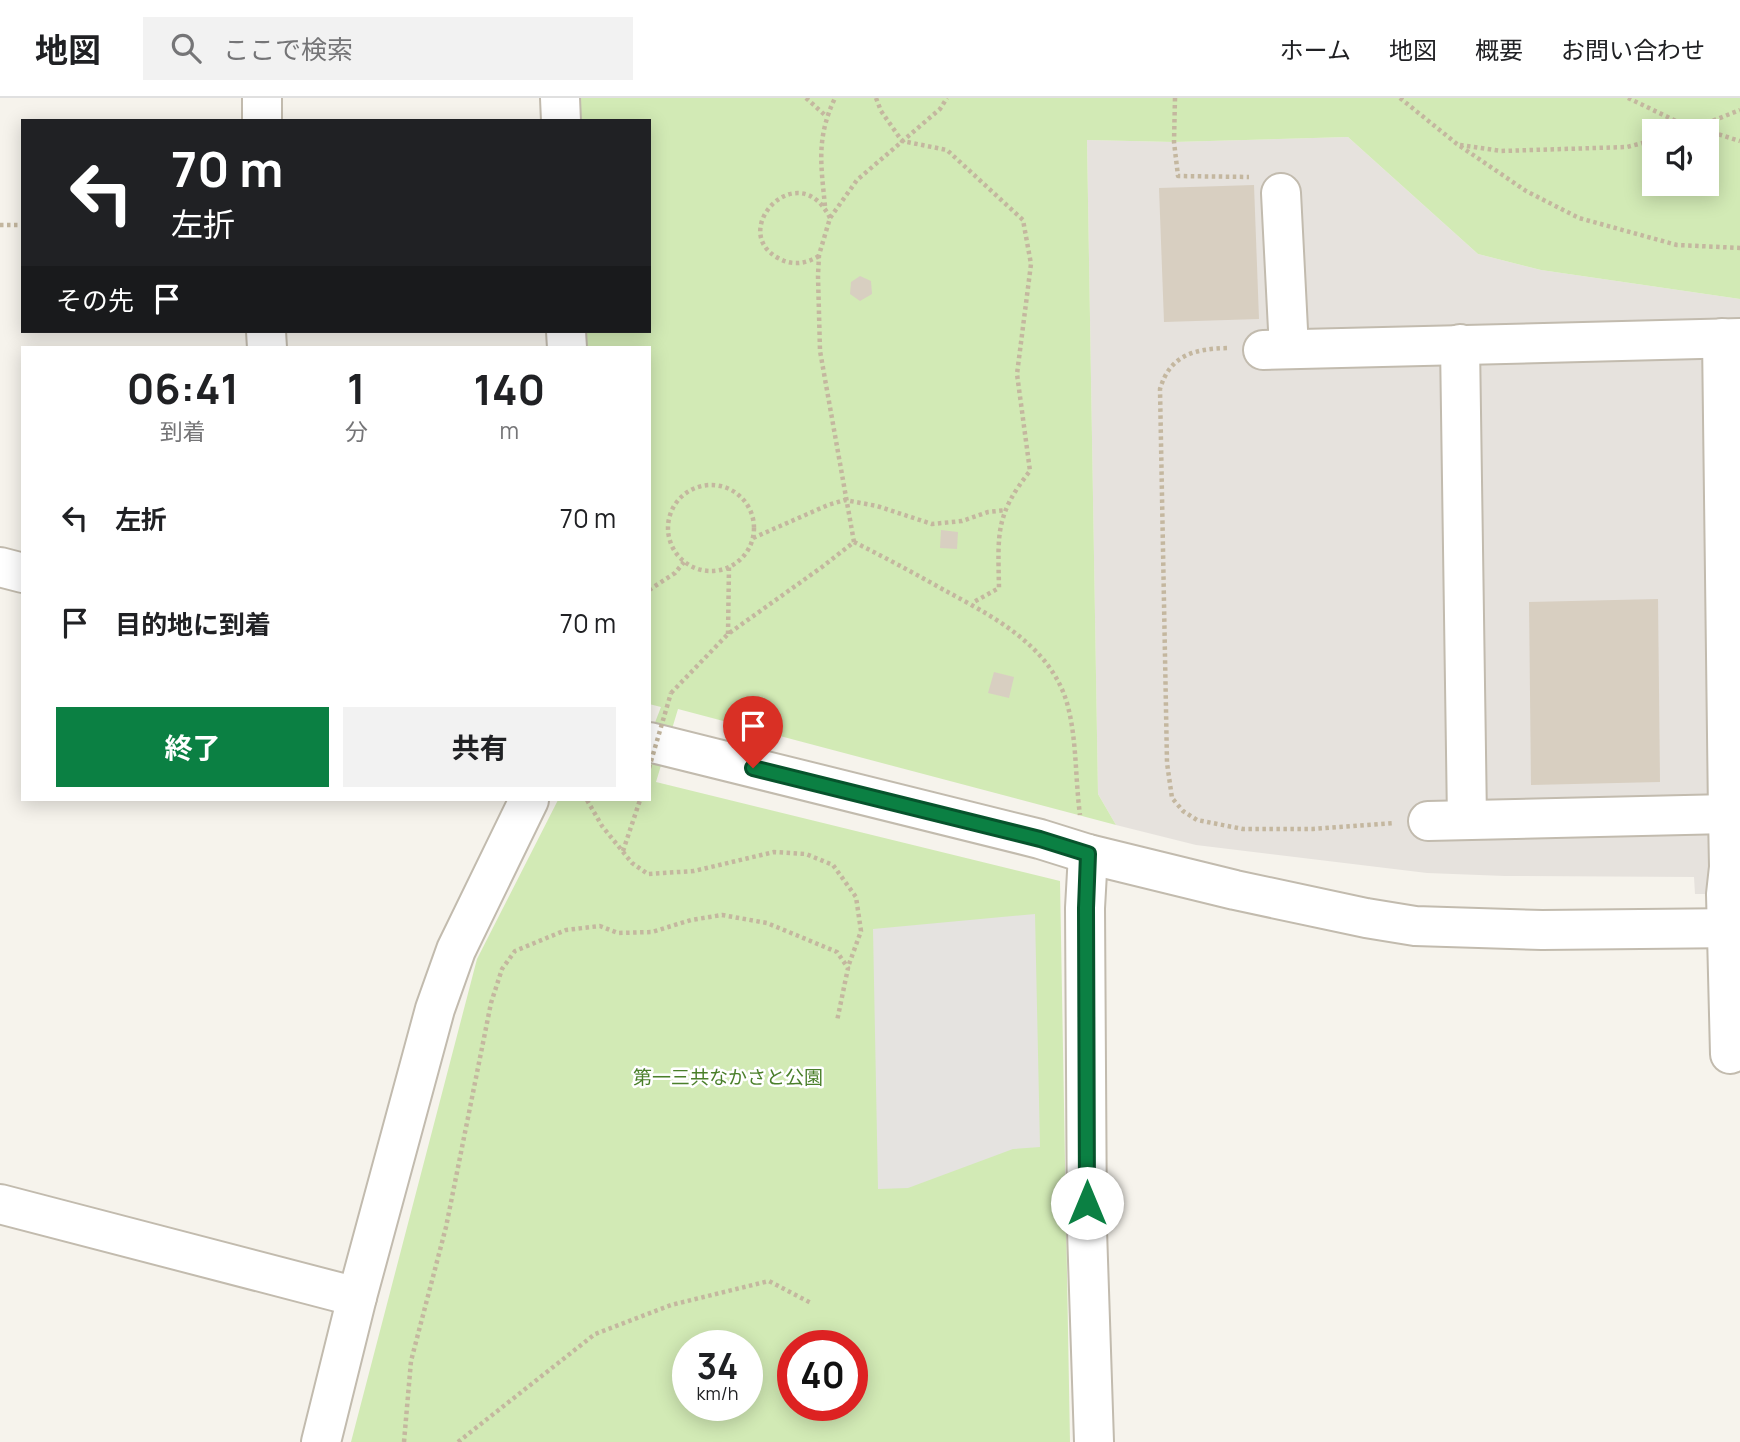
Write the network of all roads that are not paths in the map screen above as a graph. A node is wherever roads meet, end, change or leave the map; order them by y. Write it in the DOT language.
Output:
graph roads {
  1 [pos="262,98"];
  2 [pos="560,98"];
  3 [pos="262,119"];
  4 [pos="561,119"];
  5 [pos="1280,193"];
  6 [pos="1731,338"];
  7 [pos="1460,344"];
  8 [pos="0,567"];
  9 [pos="21,572"];
  10 [pos="651,742"];
  11 [pos="529,801"];
  12 [pos="1728,814"];
  13 [pos="1467,820"];
  14 [pos="1428,821"];
  15 [pos="1088,854"];
  16 [pos="1733,928"];
  17 [pos="1730,1054"];
  18 [pos="0,1204"];
  19 [pos="357,1297"];
  20 [pos="321,1442"];
  21 [pos="1094,1442"];
  1 -- 3 [label="street"];
  2 -- 4 [label="street"];
  5 -- 7 [label="street"];
  6 -- 7 [label="street"];
  6 -- 12 [label="street"];
  7 -- 13 [label="street"];
  8 -- 9 [label="street"];
  10 -- 15 [label="street"];
  11 -- 19 [label="street"];
  12 -- 13 [label="street"];
  12 -- 16 [label="street"];
  13 -- 14 [label="street"];
  15 -- 16 [label="street"];
  15 -- 21 [label="street"];
  16 -- 17 [label="street"];
  18 -- 19 [label="street"];
  19 -- 20 [label="street"];
}
